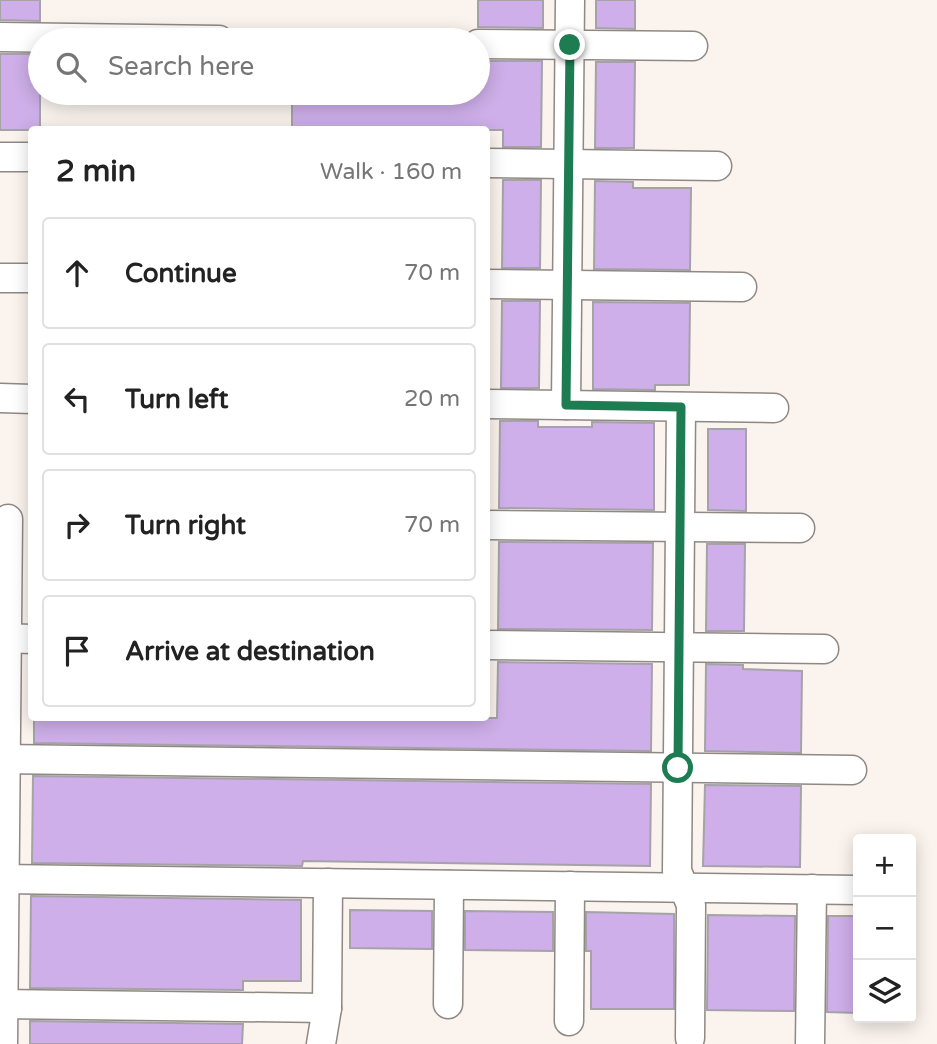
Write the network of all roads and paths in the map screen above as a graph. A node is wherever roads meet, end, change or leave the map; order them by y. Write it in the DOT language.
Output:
graph roads {
  1 [pos="570,0"];
  2 [pos="0,37"];
  3 [pos="28,37"];
  4 [pos="490,44"];
  5 [pos="570,45"];
  6 [pos="693,46"];
  7 [pos="0,157"];
  8 [pos="28,157"];
  9 [pos="490,163"];
  10 [pos="568,164"];
  11 [pos="717,166"];
  12 [pos="0,278"];
  13 [pos="28,278"];
  14 [pos="490,284"];
  15 [pos="567,285"];
  16 [pos="742,287"];
  17 [pos="0,398"];
  18 [pos="28,399"];
  19 [pos="490,404"];
  20 [pos="566,405"];
  21 [pos="681,407"];
  22 [pos="774,408"];
  23 [pos="13,519"];
  24 [pos="490,525"];
  25 [pos="680,527"];
  26 [pos="800,528"];
  27 [pos="13,639"];
  28 [pos="490,645"];
  29 [pos="680,647"];
  30 [pos="824,649"];
  31 [pos="3,759"];
  32 [pos="678,768"];
  33 [pos="852,770"];
  34 [pos="2,879"];
  35 [pos="328,883"];
  36 [pos="449,884"];
  37 [pos="570,886"];
  38 [pos="684,888"];
  39 [pos="812,889"];
  40 [pos="853,890"];
  41 [pos="2,1004"];
  42 [pos="448,1004"];
  43 [pos="327,1008"];
  44 [pos="569,1021"];
  45 [pos="690,1038"];
  46 [pos="3,1044"];
  47 [pos="321,1044"];
  48 [pos="810,1044"];
  1 -- 5 [label="street"];
  2 -- 3 [label="street"];
  4 -- 5 [label="street"];
  5 -- 6 [label="street"];
  5 -- 10 [label="street"];
  7 -- 8 [label="street"];
  9 -- 10 [label="street"];
  10 -- 11 [label="street"];
  10 -- 15 [label="street"];
  12 -- 13 [label="street"];
  14 -- 15 [label="street"];
  15 -- 16 [label="street"];
  15 -- 20 [label="street"];
  17 -- 18 [label="street"];
  19 -- 20 [label="street"];
  20 -- 21 [label="street"];
  21 -- 22 [label="street"];
  21 -- 25 [label="street"];
  23 -- 27 [label="street"];
  24 -- 25 [label="street"];
  25 -- 26 [label="street"];
  25 -- 29 [label="street"];
  27 -- 31 [label="street"];
  28 -- 29 [label="street"];
  29 -- 30 [label="street"];
  29 -- 32 [label="street"];
  31 -- 32 [label="street"];
  31 -- 34 [label="street"];
  32 -- 33 [label="street"];
  32 -- 38 [label="street"];
  34 -- 35 [label="street"];
  34 -- 41 [label="street"];
  35 -- 36 [label="street"];
  35 -- 43 [label="street"];
  36 -- 37 [label="street"];
  36 -- 42 [label="street"];
  37 -- 38 [label="street"];
  37 -- 44 [label="street"];
  38 -- 39 [label="street"];
  38 -- 45 [label="street"];
  39 -- 40 [label="street"];
  39 -- 48 [label="street"];
  41 -- 43 [label="street"];
  41 -- 46 [label="street"];
  43 -- 47 [label="street"];
}
